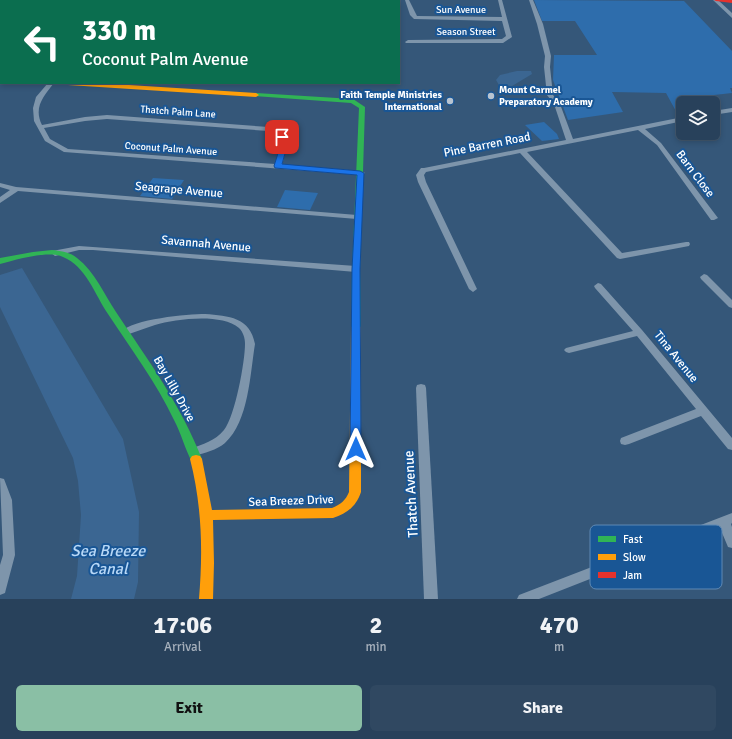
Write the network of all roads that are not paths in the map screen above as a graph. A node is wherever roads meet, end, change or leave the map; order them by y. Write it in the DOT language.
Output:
graph roads {
  1 [pos="407,0"];
  2 [pos="500,0"];
  3 [pos="531,0"];
  4 [pos="716,0"];
  5 [pos="732,1"];
  6 [pos="732,16"];
  7 [pos="504,19"];
  8 [pos="408,42"];
  9 [pos="50,84"];
  10 [pos="84,84"];
  11 [pos="732,110"];
  12 [pos="720,112"];
  13 [pos="676,120"];
  14 [pos="40,127"];
  15 [pos="639,128"];
  16 [pos="570,141"];
  17 [pos="521,150"];
  18 [pos="278,166"];
  19 [pos="360,173"];
  20 [pos="0,185"];
  21 [pos="16,189"];
  22 [pos="0,201"];
  23 [pos="357,217"];
  24 [pos="714,218"];
  25 [pos="686,244"];
  26 [pos="55,253"];
  27 [pos="24,257"];
  28 [pos="0,261"];
  29 [pos="0,267"];
  30 [pos="356,269"];
  31 [pos="704,277"];
  32 [pos="598,286"];
  33 [pos="473,288"];
  34 [pos="732,304"];
  35 [pos="126,332"];
  36 [pos="639,332"];
  37 [pos="569,350"];
  38 [pos="421,388"];
  39 [pos="703,411"];
  40 [pos="626,440"];
  41 [pos="732,446"];
  42 [pos="194,452"];
  43 [pos="0,482"];
  44 [pos="208,515"];
  45 [pos="728,520"];
  46 [pos="715,525"];
  47 [pos="732,543"];
  48 [pos="590,573"];
  49 [pos="0,589"];
  50 [pos="206,599"];
  51 [pos="431,599"];
  52 [pos="524,599"];
  1 -- 7 [label="street, Sun Avenue"];
  2 -- 7 [label="street, Season Street"];
  3 -- 16 [label="street"];
  4 -- 5 [label="main road"];
  4 -- 6 [label="street"];
  7 -- 8 [label="street, Season Street"];
  9 -- 14 [label="street, Coconut Palm Avenue"];
  10 -- 19 [label="main road, Sea Breeze Drive"];
  11 -- 12 [label="street"];
  13 -- 15 [label="street, Pine Barren Road"];
  14 -- 18 [label="street, Coconut Palm Avenue"];
  14 -- 18 [label="street, Thatch Palm Lane"];
  15 -- 16 [label="street, Pine Barren Road"];
  15 -- 24 [label="street, Barn Close"];
  16 -- 17 [label="street, Pine Barren Road"];
  17 -- 25 [label="street"];
  17 -- 33 [label="street, Pine Barren Road"];
  18 -- 19 [label="street, Coconut Palm Avenue"];
  19 -- 23 [label="main road, Sea Breeze Drive"];
  20 -- 21 [label="street, Seagrape Avenue"];
  21 -- 22 [label="street"];
  21 -- 23 [label="street, Seagrape Avenue"];
  23 -- 30 [label="main road, Sea Breeze Drive"];
  26 -- 27 [label="main road, Bay Lilly Drive"];
  26 -- 30 [label="street, Savannah Avenue"];
  26 -- 35 [label="main road, Bay Lilly Drive"];
  27 -- 28 [label="main road"];
  27 -- 29 [label="main road"];
  30 -- 44 [label="main road, Sea Breeze Drive"];
  31 -- 34 [label="street"];
  32 -- 36 [label="street, Tina Avenue"];
  35 -- 42 [label="main road, Bay Lilly Drive"];
  35 -- 42 [label="street"];
  36 -- 37 [label="street"];
  36 -- 39 [label="street, Tina Avenue"];
  38 -- 51 [label="street, Thatch Avenue"];
  39 -- 40 [label="street"];
  39 -- 41 [label="street, Tina Avenue"];
  42 -- 44 [label="main road, Bay Lilly Drive"];
  43 -- 49 [label="street"];
  44 -- 50 [label="main road, Bay Lilly Drive"];
  45 -- 46 [label="street"];
  45 -- 47 [label="street"];
  48 -- 52 [label="street"];
}
